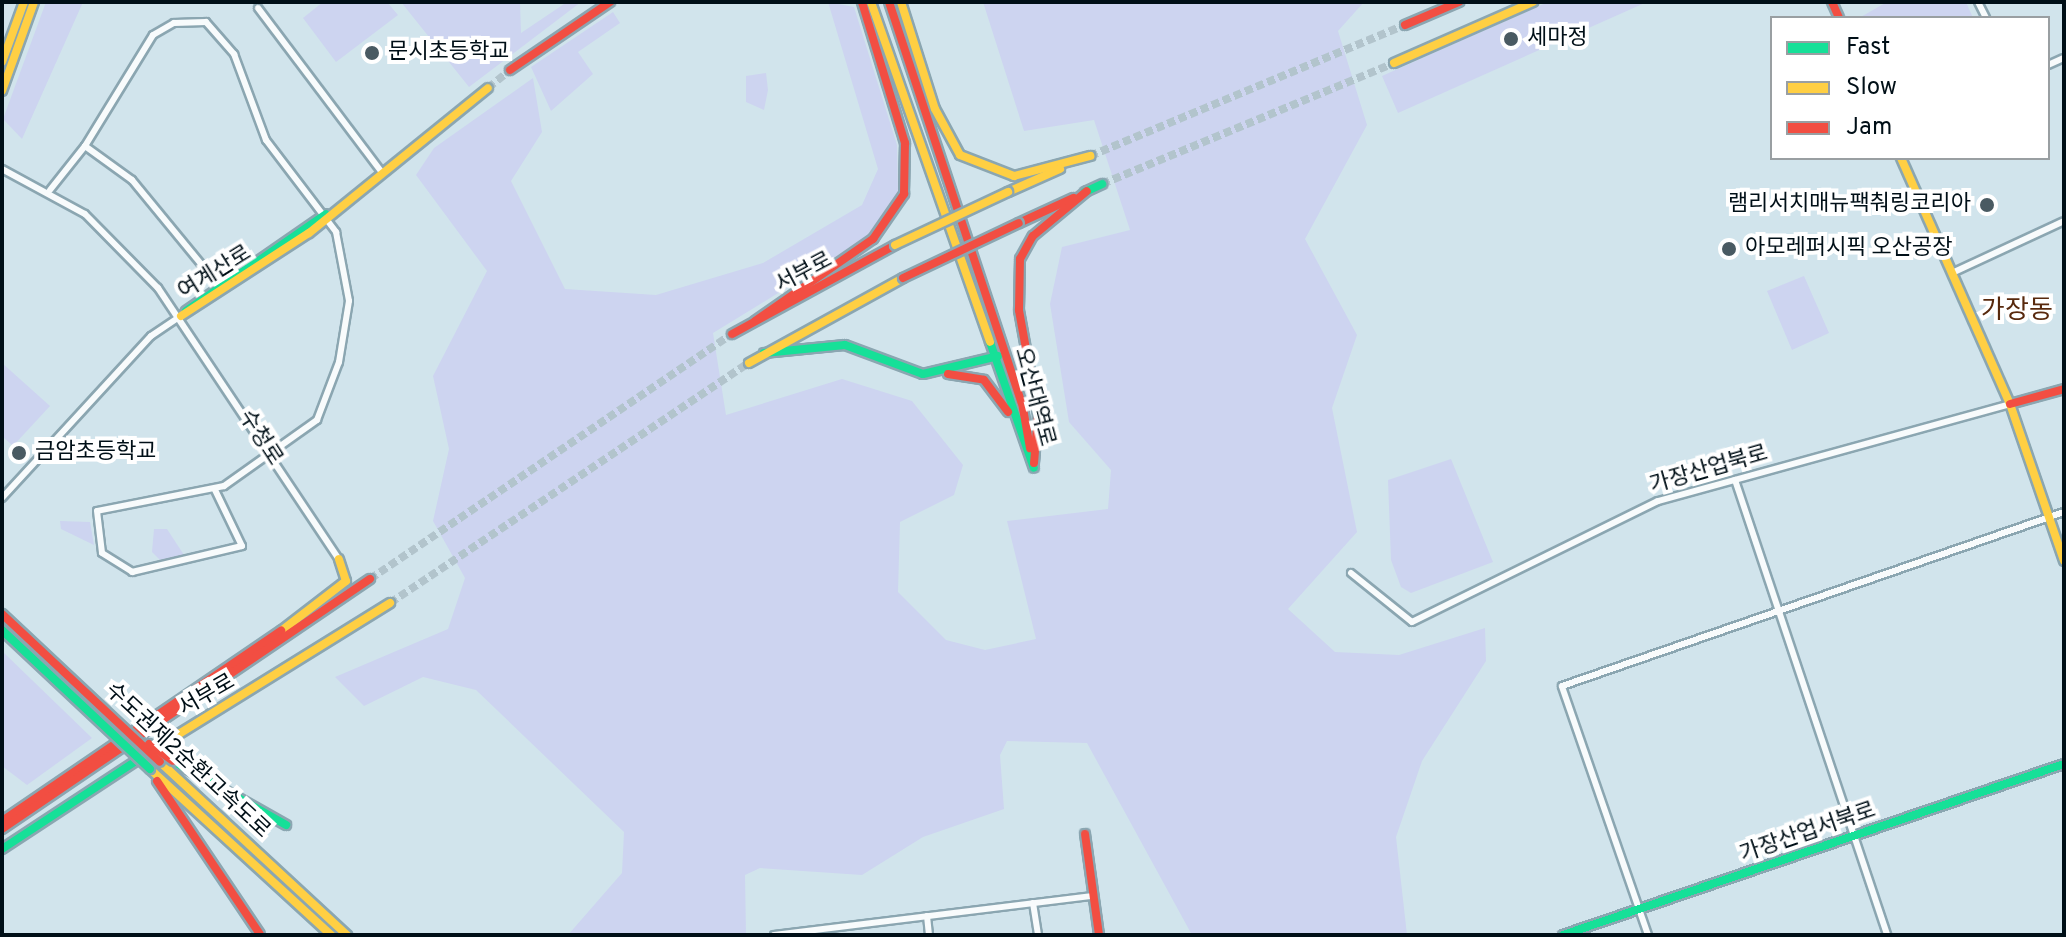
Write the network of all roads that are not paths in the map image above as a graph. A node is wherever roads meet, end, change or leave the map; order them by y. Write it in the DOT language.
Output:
graph roads {
  1 [pos="24,2"];
  2 [pos="34,2"];
  3 [pos="610,2"];
  4 [pos="862,2"];
  5 [pos="871,2"];
  6 [pos="889,2"];
  7 [pos="901,2"];
  8 [pos="1459,2"];
  9 [pos="1533,2"];
  10 [pos="258,8"];
  11 [pos="1405,25"];
  12 [pos="2,62"];
  13 [pos="1394,63"];
  14 [pos="510,70"];
  15 [pos="488,88"];
  16 [pos="2,91"];
  17 [pos="85,146"];
  18 [pos="1902,160"];
  19 [pos="2,169"];
  20 [pos="380,170"];
  21 [pos="1102,184"];
  22 [pos="50,190"];
  23 [pos="1087,191"];
  24 [pos="326,214"];
  25 [pos="2064,221"];
  26 [pos="1952,273"];
  27 [pos="219,286"];
  28 [pos="181,316"];
  29 [pos="755,321"];
  30 [pos="732,334"];
  31 [pos="764,353"];
  32 [pos="1005,354"];
  33 [pos="994,357"];
  34 [pos="749,363"];
  35 [pos="935,373"];
  36 [pos="2064,389"];
  37 [pos="2010,404"];
  38 [pos="1021,437"];
  39 [pos="271,454"];
  40 [pos="1034,468"];
  41 [pos="1735,480"];
  42 [pos="215,490"];
  43 [pos="2,498"];
  44 [pos="2064,512"];
  45 [pos="2049,517"];
  46 [pos="339,559"];
  47 [pos="2064,561"];
  48 [pos="1351,573"];
  49 [pos="370,579"];
  50 [pos="390,603"];
  51 [pos="1775,612"];
  52 [pos="2,614"];
  53 [pos="2,630"];
  54 [pos="117,722"];
  55 [pos="2064,764"];
  56 [pos="150,769"];
  57 [pos="2,821"];
  58 [pos="286,825"];
  59 [pos="2,829"];
  60 [pos="1085,834"];
  61 [pos="1853,836"];
  62 [pos="2,849"];
  63 [pos="1093,896"];
  64 [pos="1033,903"];
  65 [pos="1639,910"];
  66 [pos="927,916"];
  67 [pos="260,934"];
  68 [pos="331,935"];
  69 [pos="347,935"];
  70 [pos="774,935"];
  71 [pos="929,935"];
  72 [pos="1038,935"];
  73 [pos="1099,935"];
  74 [pos="1563,935"];
  75 [pos="1648,935"];
  76 [pos="1887,935"];
  1 -- 12 [label="main road"];
  2 -- 16 [label="main road"];
  3 -- 14 [label="main road"];
  4 -- 29 [label="main road"];
  5 -- 33 [label="main road, 오산대역로"];
  6 -- 32 [label="main road, 오산대역로"];
  7 -- 29 [label="main road, 서부로, bridge"];
  8 -- 11 [label="main road"];
  9 -- 13 [label="main road"];
  10 -- 20 [label="street"];
  15 -- 20 [label="main road, 여계산로"];
  17 -- 22 [label="street"];
  17 -- 24 [label="street"];
  17 -- 27 [label="street"];
  18 -- 26 [label="main road"];
  19 -- 22 [label="street, 수청로"];
  20 -- 24 [label="main road, 여계산로"];
  21 -- 23 [label="main road"];
  22 -- 28 [label="street, 수청로"];
  23 -- 31 [label="main road, bridge"];
  23 -- 40 [label="main road"];
  24 -- 27 [label="main road, 여계산로"];
  24 -- 28 [label="main road, 여계산로"];
  24 -- 39 [label="street"];
  25 -- 26 [label="street"];
  26 -- 37 [label="main road"];
  27 -- 28 [label="main road, 여계산로"];
  28 -- 39 [label="street, 수청로"];
  28 -- 43 [label="street"];
  29 -- 30 [label="main road, 서부로"];
  31 -- 34 [label="main road"];
  31 -- 35 [label="main road"];
  32 -- 33 [label="main road"];
  32 -- 40 [label="main road, 오산대역로"];
  33 -- 35 [label="main road"];
  33 -- 38 [label="main road, 오산대역로"];
  35 -- 38 [label="main road"];
  36 -- 37 [label="main road, 가장산업북로"];
  37 -- 41 [label="street, 가장산업북로"];
  37 -- 45 [label="main road"];
  38 -- 40 [label="main road, 오산대역로"];
  39 -- 42 [label="street"];
  39 -- 46 [label="street, 수청로"];
  41 -- 48 [label="street, 가장산업북로"];
  41 -- 51 [label="street"];
  42 -- 42 [label="street"];
  44 -- 45 [label="street"];
  45 -- 47 [label="main road"];
  45 -- 51 [label="street"];
  46 -- 57 [label="main road"];
  49 -- 59 [label="main road, 서부로"];
  50 -- 62 [label="main road, 서부로"];
  51 -- 61 [label="street"];
  51 -- 65 [label="street"];
  52 -- 54 [label="main road, 수도권제2순환고속도로, bridge"];
  53 -- 56 [label="main road, 수도권제2순환고속도로, bridge"];
  54 -- 58 [label="main road, bridge"];
  54 -- 69 [label="main road, 수도권제2순환고속도로, bridge"];
  55 -- 61 [label="main road, 가장산업서북로"];
  56 -- 67 [label="main road"];
  56 -- 68 [label="main road, 수도권제2순환고속도로"];
  60 -- 63 [label="main road"];
  61 -- 65 [label="main road, 가장산업서북로"];
  61 -- 76 [label="street"];
  63 -- 64 [label="street"];
  63 -- 73 [label="main road"];
  64 -- 66 [label="street"];
  64 -- 72 [label="street"];
  65 -- 74 [label="main road, 가장산업서북로"];
  65 -- 75 [label="street"];
  66 -- 70 [label="street"];
  66 -- 71 [label="street"];
}
